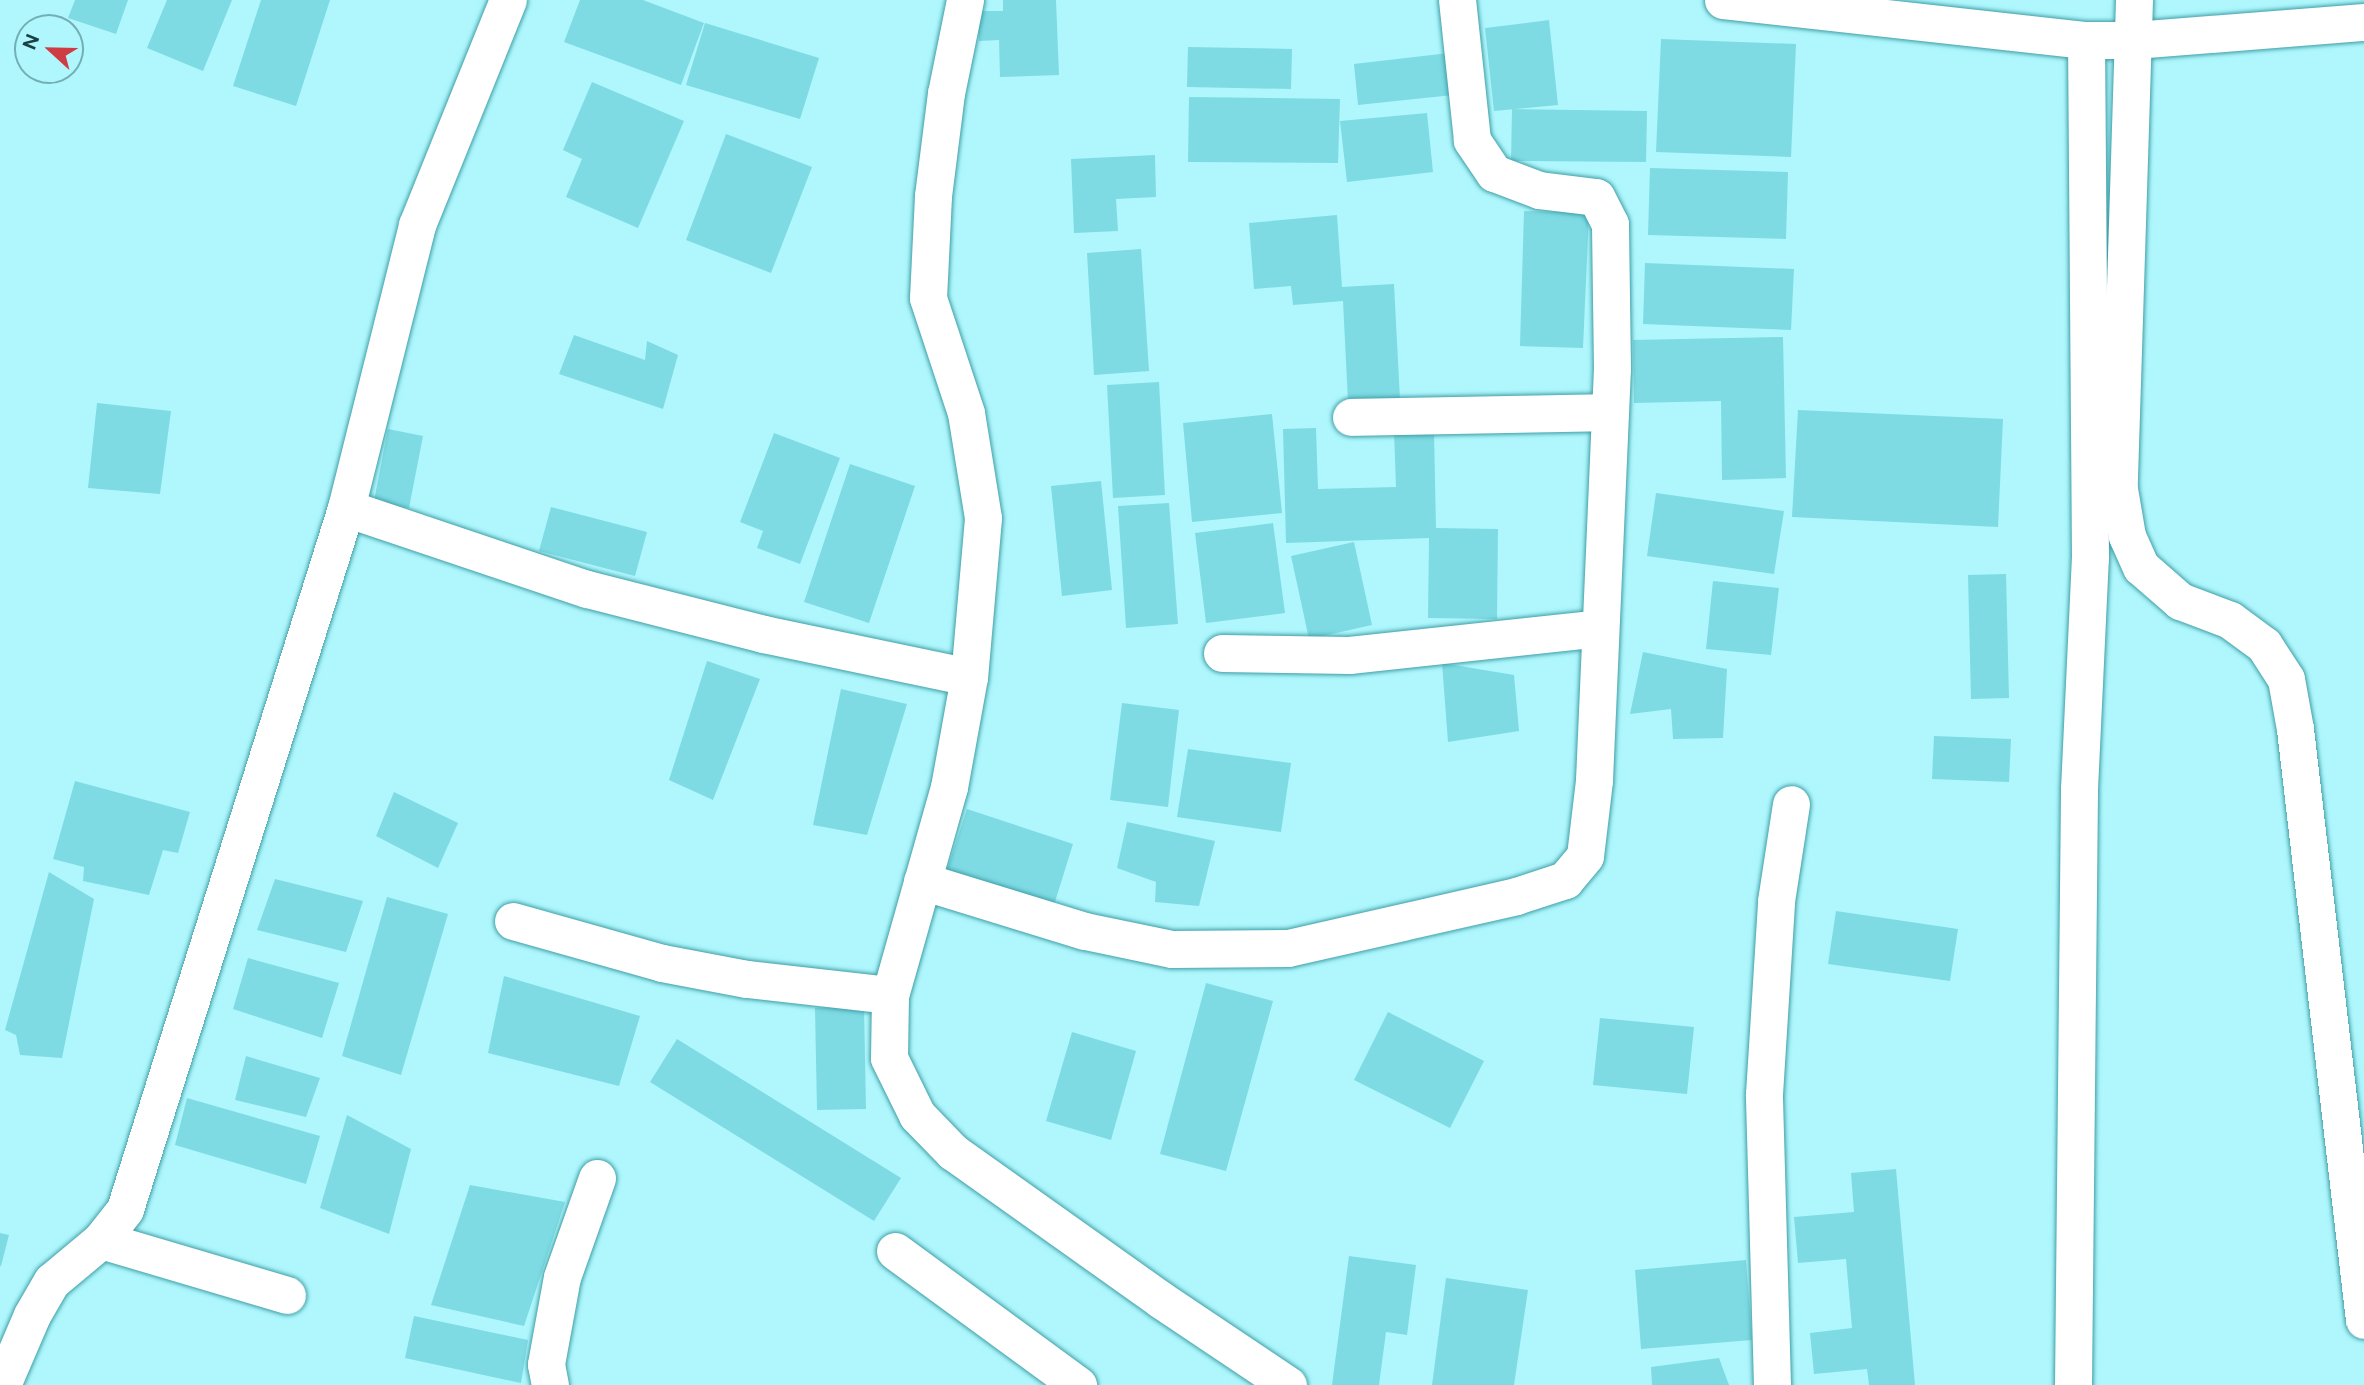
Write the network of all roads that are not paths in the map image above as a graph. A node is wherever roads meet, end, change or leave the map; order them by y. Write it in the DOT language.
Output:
graph roads {
  1 [pos="508,0"];
  2 [pos="965,0"];
  3 [pos="1457,0"];
  4 [pos="1723,0"];
  5 [pos="2134,0"];
  6 [pos="2364,22"];
  7 [pos="2087,40"];
  8 [pos="2134,40"];
  9 [pos="1610,412"];
  10 [pos="1351,417"];
  11 [pos="345,508"];
  12 [pos="1600,628"];
  13 [pos="1222,653"];
  14 [pos="969,677"];
  15 [pos="1791,804"];
  16 [pos="922,881"];
  17 [pos="513,921"];
  18 [pos="890,995"];
  19 [pos="597,1178"];
  20 [pos="101,1240"];
  21 [pos="895,1251"];
  22 [pos="287,1295"];
  23 [pos="2364,1320"];
  24 [pos="2,1385"];
  25 [pos="550,1385"];
  26 [pos="1078,1385"];
  27 [pos="1289,1385"];
  28 [pos="1772,1385"];
  29 [pos="2073,1385"];
  1 -- 11 [label="street"];
  2 -- 14 [label="street"];
  3 -- 9 [label="street"];
  4 -- 7 [label="street"];
  5 -- 8 [label="street"];
  6 -- 8 [label="street"];
  7 -- 8 [label="street"];
  7 -- 29 [label="street"];
  8 -- 23 [label="street"];
  9 -- 10 [label="street"];
  9 -- 12 [label="street"];
  11 -- 14 [label="street"];
  11 -- 20 [label="street"];
  12 -- 13 [label="street"];
  12 -- 16 [label="street"];
  14 -- 16 [label="street"];
  15 -- 28 [label="street"];
  16 -- 18 [label="street"];
  17 -- 18 [label="street"];
  18 -- 27 [label="street"];
  19 -- 25 [label="street"];
  20 -- 22 [label="street"];
  20 -- 24 [label="street"];
  21 -- 26 [label="street"];
}
